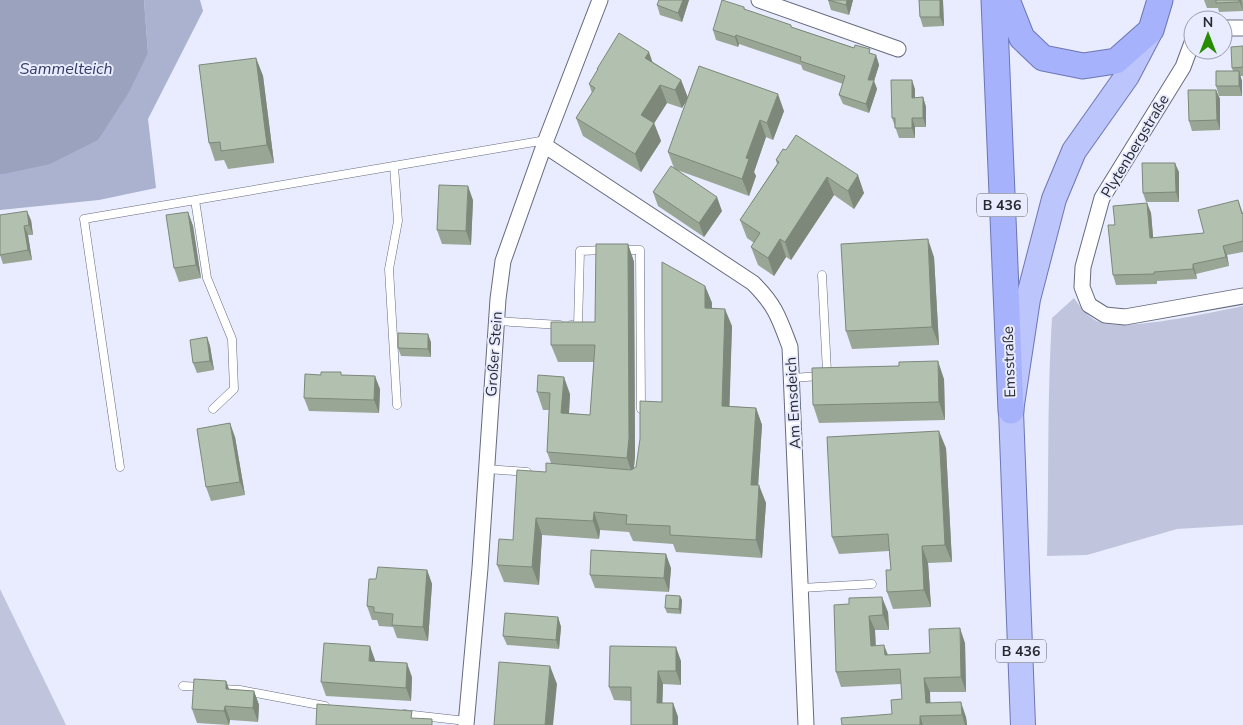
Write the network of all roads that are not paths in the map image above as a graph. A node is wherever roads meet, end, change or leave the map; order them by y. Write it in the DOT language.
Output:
graph roads {
  1 [pos="600,0"];
  2 [pos="759,0"];
  3 [pos="994,0"];
  4 [pos="1007,0"];
  5 [pos="1160,0"];
  6 [pos="1151,30"];
  7 [pos="898,49"];
  8 [pos="1186,60"];
  9 [pos="545,142"];
  10 [pos="394,166"];
  11 [pos="195,200"];
  12 [pos="822,275"];
  13 [pos="1243,296"];
  14 [pos="496,321"];
  15 [pos="792,378"];
  16 [pos="396,405"];
  17 [pos="213,409"];
  18 [pos="1011,411"];
  19 [pos="641,416"];
  20 [pos="120,467"];
  21 [pos="487,469"];
  22 [pos="533,472"];
  23 [pos="872,584"];
  24 [pos="801,588"];
  25 [pos="183,686"];
  26 [pos="331,707"];
  27 [pos="399,714"];
  28 [pos="466,723"];
  29 [pos="806,725"];
  30 [pos="1023,725"];
  1 -- 9 [label="street, Großer Stein"];
  2 -- 7 [label="street"];
  3 -- 18 [label="highway, Emsstraße / B 436"];
  4 -- 6 [label="highway"];
  5 -- 6 [label="highway"];
  6 -- 18 [label="main road"];
  8 -- 13 [label="street, Plytenbergstraße"];
  9 -- 10 [label="lane"];
  9 -- 14 [label="street, Großer Stein"];
  9 -- 15 [label="street, Am Emsdeich"];
  10 -- 11 [label="lane"];
  10 -- 16 [label="lane"];
  11 -- 17 [label="lane"];
  11 -- 20 [label="lane"];
  12 -- 15 [label="lane"];
  14 -- 19 [label="lane"];
  14 -- 21 [label="street, Großer Stein"];
  15 -- 24 [label="street, Am Emsdeich"];
  18 -- 30 [label="main road, Emsstraße / B 436"];
  21 -- 22 [label="lane"];
  21 -- 28 [label="street, Großer Stein"];
  23 -- 24 [label="lane"];
  24 -- 29 [label="street, Am Emsdeich"];
  25 -- 26 [label="lane"];
  27 -- 28 [label="lane"];
}
